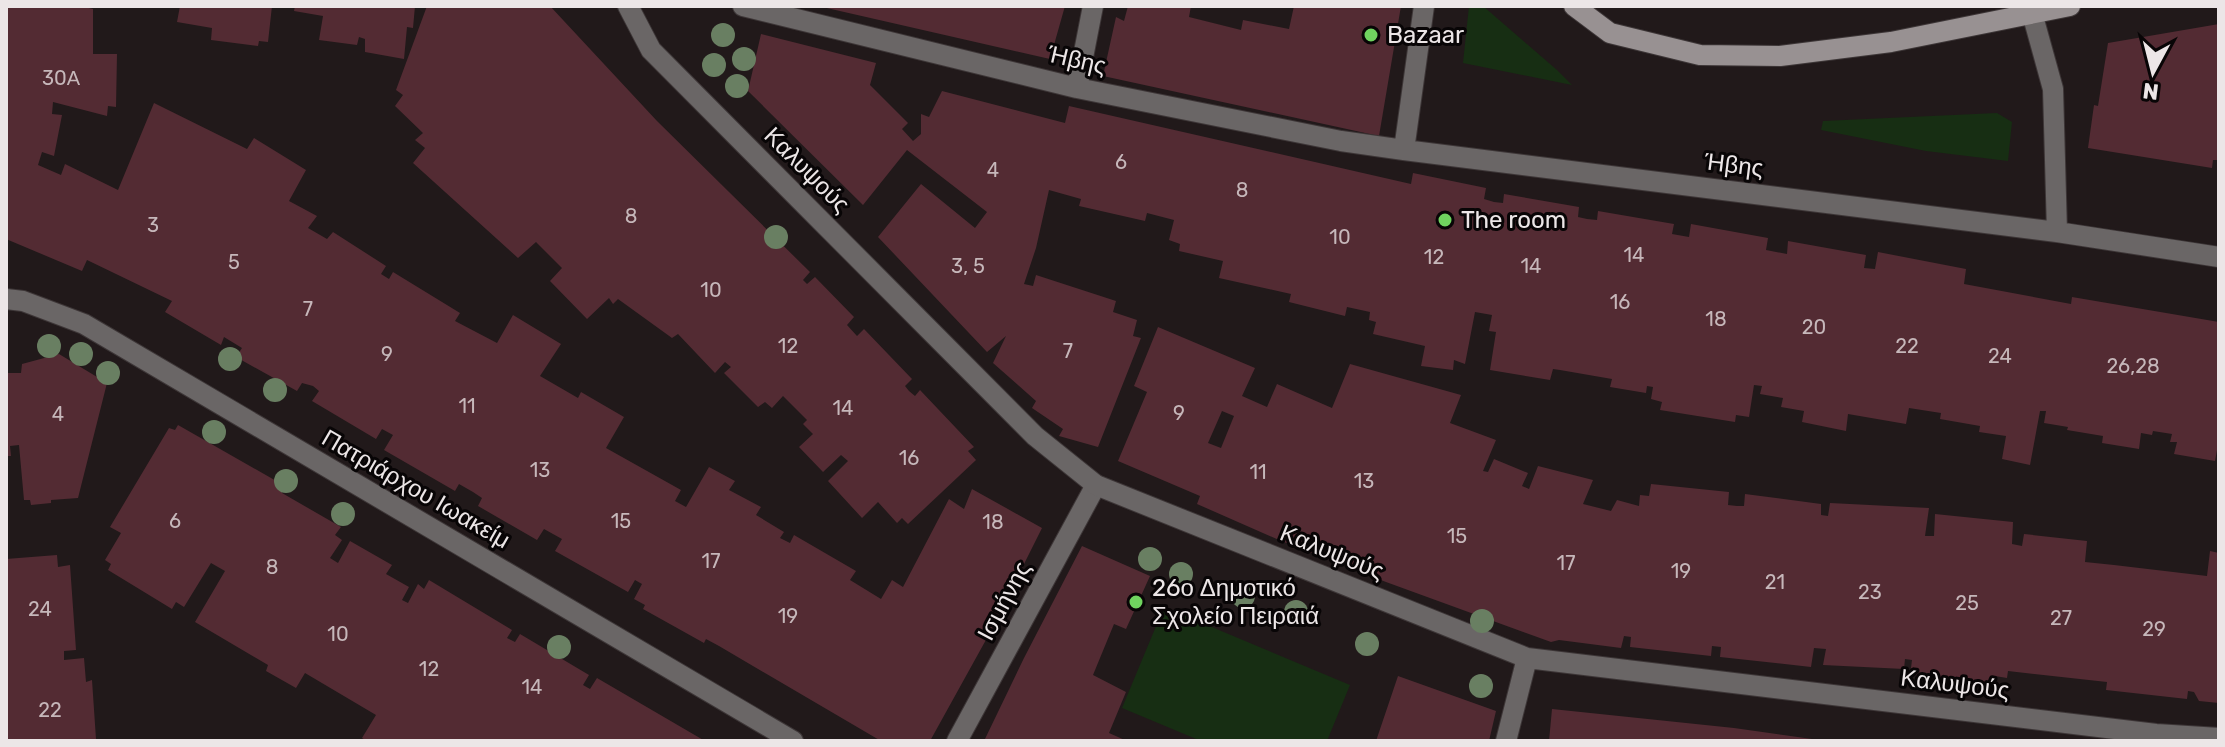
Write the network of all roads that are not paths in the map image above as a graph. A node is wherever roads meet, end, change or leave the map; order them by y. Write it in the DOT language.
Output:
graph roads {
  1 [pos="628,6"];
  2 [pos="743,6"];
  3 [pos="1093,6"];
  4 [pos="1424,6"];
  5 [pos="1574,6"];
  6 [pos="2070,6"];
  7 [pos="2032,13"];
  8 [pos="1077,88"];
  9 [pos="1404,150"];
  10 [pos="2057,232"];
  11 [pos="2219,257"];
  12 [pos="6,299"];
  13 [pos="1096,485"];
  14 [pos="1527,658"];
  15 [pos="2219,738"];
  16 [pos="793,741"];
  17 [pos="957,741"];
  18 [pos="1506,741"];
  1 -- 13 [label="street, Καλυψούς"];
  2 -- 8 [label="street, Ήβης"];
  3 -- 8 [label="street"];
  4 -- 9 [label="street"];
  5 -- 7 [label="main road"];
  6 -- 7 [label="main road"];
  7 -- 10 [label="street"];
  8 -- 9 [label="street, Ήβης"];
  9 -- 10 [label="street, Ήβης"];
  10 -- 11 [label="street, Ήβης"];
  12 -- 16 [label="street, Πατριάρχου Ιωακείμ"];
  13 -- 14 [label="street, Καλυψούς"];
  13 -- 17 [label="street, Ισμήνης"];
  14 -- 15 [label="street, Καλυψούς"];
  14 -- 18 [label="street"];
}
